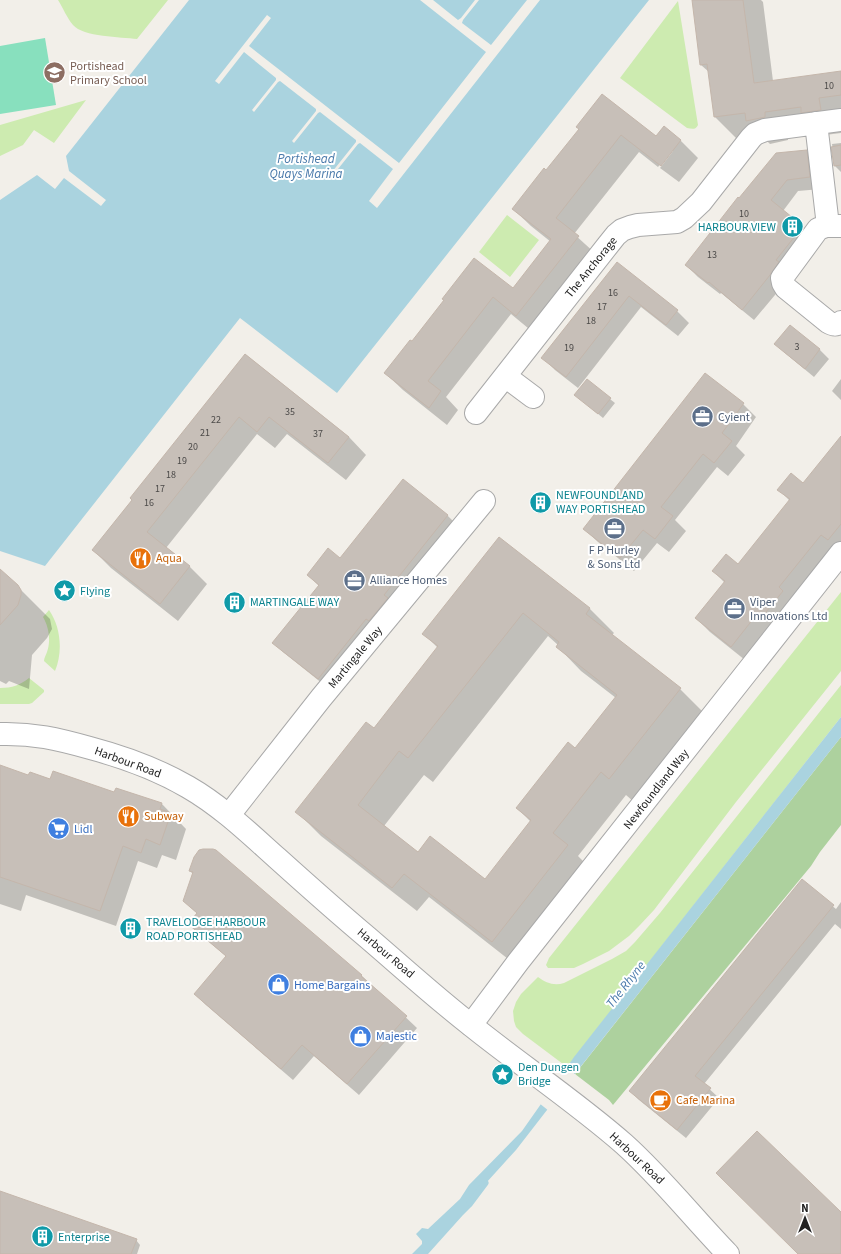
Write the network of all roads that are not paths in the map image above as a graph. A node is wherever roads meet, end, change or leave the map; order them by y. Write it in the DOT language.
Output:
graph roads {
  1 [pos="841,120"];
  2 [pos="816,123"];
  3 [pos="834,226"];
  4 [pos="841,322"];
  5 [pos="505,376"];
  6 [pos="533,398"];
  7 [pos="476,413"];
  8 [pos="484,501"];
  9 [pos="841,553"];
  10 [pos="0,734"];
  11 [pos="229,815"];
  12 [pos="471,1025"];
  13 [pos="728,1254"];
  1 -- 2 [label="street, The Anchorage"];
  2 -- 3 [label="street"];
  2 -- 5 [label="street, The Anchorage"];
  3 -- 4 [label="street"];
  5 -- 6 [label="street"];
  5 -- 7 [label="street, The Anchorage"];
  8 -- 11 [label="street, Martingale Way"];
  9 -- 12 [label="street, Newfoundland Way"];
  10 -- 11 [label="street, Harbour Road"];
  11 -- 12 [label="street, Harbour Road"];
  12 -- 13 [label="street, Harbour Road"];
}
